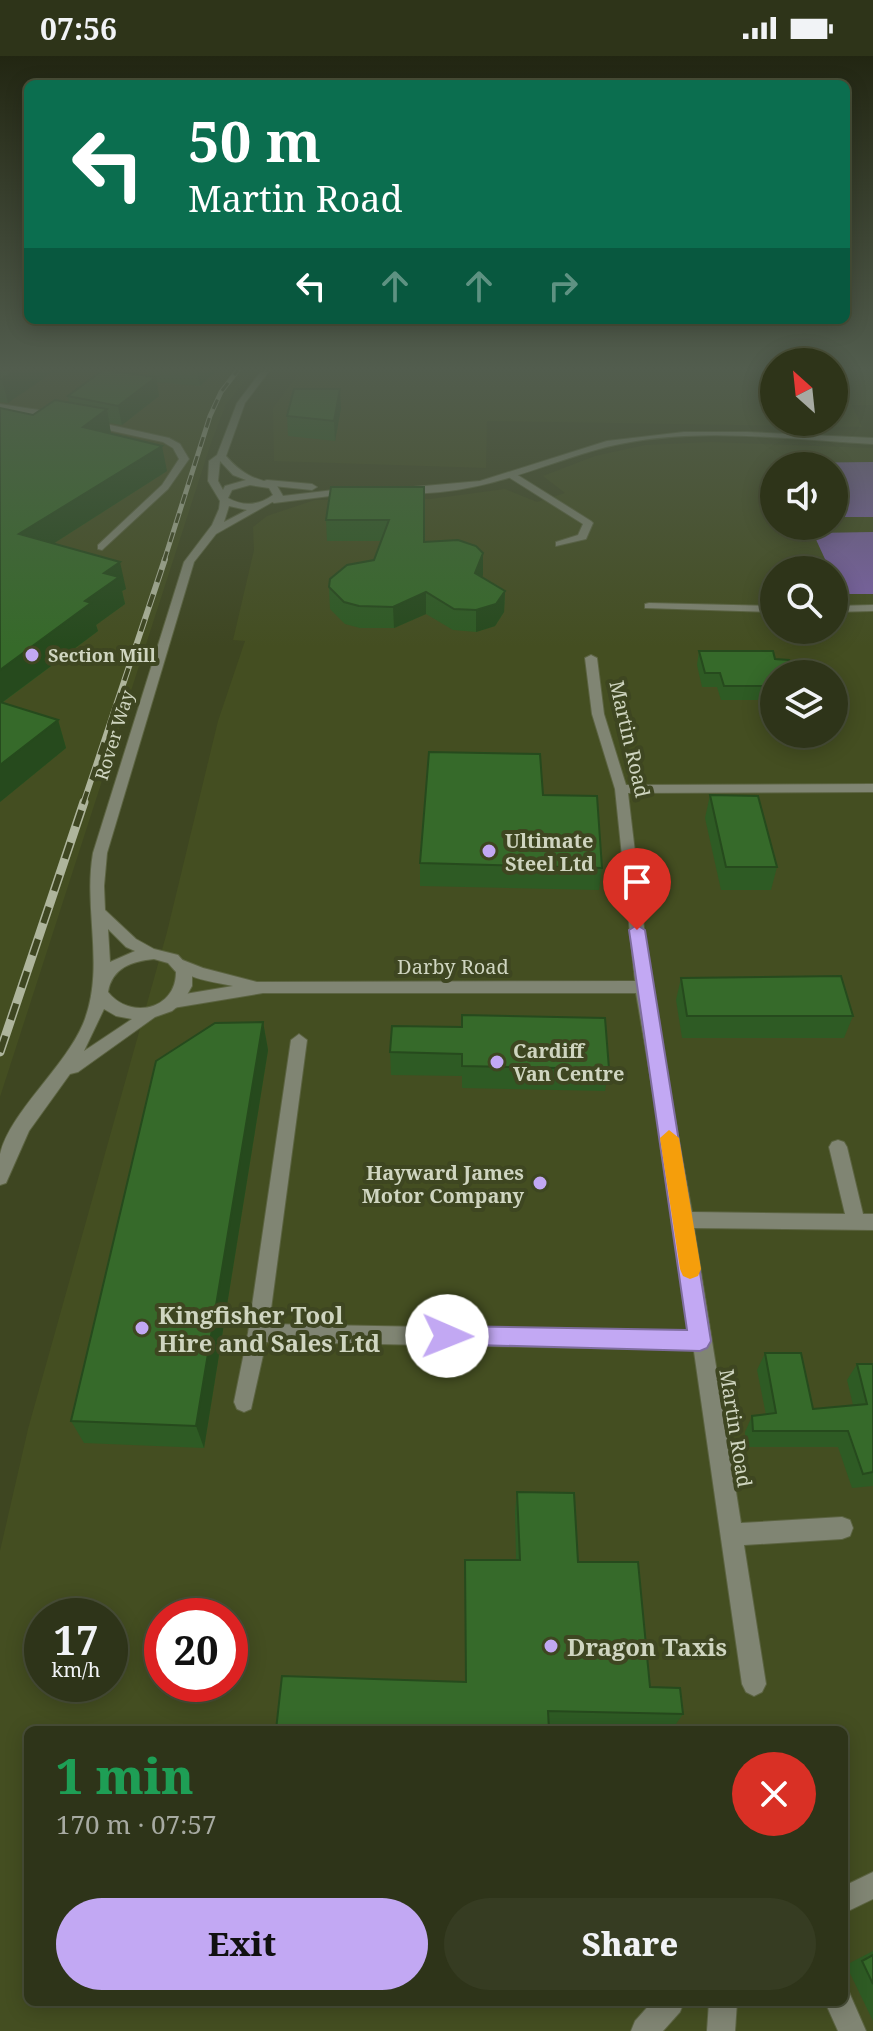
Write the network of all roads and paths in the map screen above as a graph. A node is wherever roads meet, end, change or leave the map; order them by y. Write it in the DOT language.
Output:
graph roads {
  1 [pos="183,462"];
  2 [pos="214,462"];
  3 [pos="226,462"];
  4 [pos="551,462"];
  5 [pos="513,476"];
  6 [pos="263,482"];
  7 [pos="342,491"];
  8 [pos="356,491"];
  9 [pos="385,491"];
  10 [pos="224,500"];
  11 [pos="274,500"];
  12 [pos="263,505"];
  13 [pos="213,532"];
  14 [pos="560,544"];
  15 [pos="102,547"];
  16 [pos="649,606"];
  17 [pos="873,608"];
  18 [pos="760,609"];
  19 [pos="848,609"];
  20 [pos="591,658"];
  21 [pos="873,788"];
  22 [pos="621,789"];
  23 [pos="99,912"];
  24 [pos="154,954"];
  25 [pos="180,964"];
  26 [pos="263,987"];
  27 [pos="643,987"];
  28 [pos="101,988"];
  29 [pos="167,1006"];
  30 [pos="299,1040"];
  31 [pos="64,1073"];
  32 [pos="838,1147"];
  33 [pos="0,1178"];
  34 [pos="684,1220"];
  35 [pos="864,1222"];
  36 [pos="258,1333"];
  37 [pos="700,1341"];
  38 [pos="244,1402"];
  39 [pos="842,1528"];
  40 [pos="730,1535"];
  41 [pos="754,1684"];
  42 [pos="873,1885"];
  43 [pos="848,1898"];
  44 [pos="667,2006"];
  45 [pos="723,2006"];
  46 [pos="841,2006"];
  47 [pos="645,2031"];
  48 [pos="721,2031"];
  49 [pos="852,2031"];
  1 -- 15 [label="street"];
  2 -- 10 [label="street"];
  3 -- 6 [label="street"];
  4 -- 5 [label="street"];
  5 -- 9 [label="street"];
  5 -- 14 [label="street"];
  6 -- 7 [label="street"];
  6 -- 10 [label="street"];
  6 -- 11 [label="street"];
  7 -- 8 [label="street"];
  7 -- 11 [label="street, Rover Way"];
  10 -- 12 [label="street"];
  10 -- 13 [label="street, Rover Way"];
  11 -- 12 [label="street, Rover Way"];
  12 -- 13 [label="street, Rover Way"];
  13 -- 23 [label="street, Rover Way"];
  16 -- 18 [label="street"];
  17 -- 19 [label="street"];
  20 -- 22 [label="street, Martin Road"];
  21 -- 22 [label="street"];
  22 -- 27 [label="street, Martin Road"];
  23 -- 24 [label="street"];
  23 -- 28 [label="street, Rover Way"];
  24 -- 25 [label="street"];
  24 -- 28 [label="street"];
  25 -- 26 [label="street, Darby Road"];
  25 -- 29 [label="street"];
  26 -- 27 [label="street, Darby Road"];
  26 -- 29 [label="street, Darby Road"];
  27 -- 34 [label="street, Martin Road"];
  28 -- 29 [label="street"];
  28 -- 31 [label="street, Rover Way"];
  29 -- 31 [label="street, Rover Way"];
  30 -- 36 [label="street"];
  31 -- 33 [label="street, Rover Way"];
  32 -- 35 [label="street"];
  34 -- 35 [label="street"];
  34 -- 37 [label="street, Martin Road"];
  36 -- 37 [label="street"];
  36 -- 38 [label="street"];
  37 -- 40 [label="street, Martin Road"];
  39 -- 40 [label="street"];
  40 -- 41 [label="street, Martin Road"];
  42 -- 43 [label="street"];
  44 -- 47 [label="street"];
  45 -- 48 [label="street"];
  46 -- 49 [label="street"];
}
